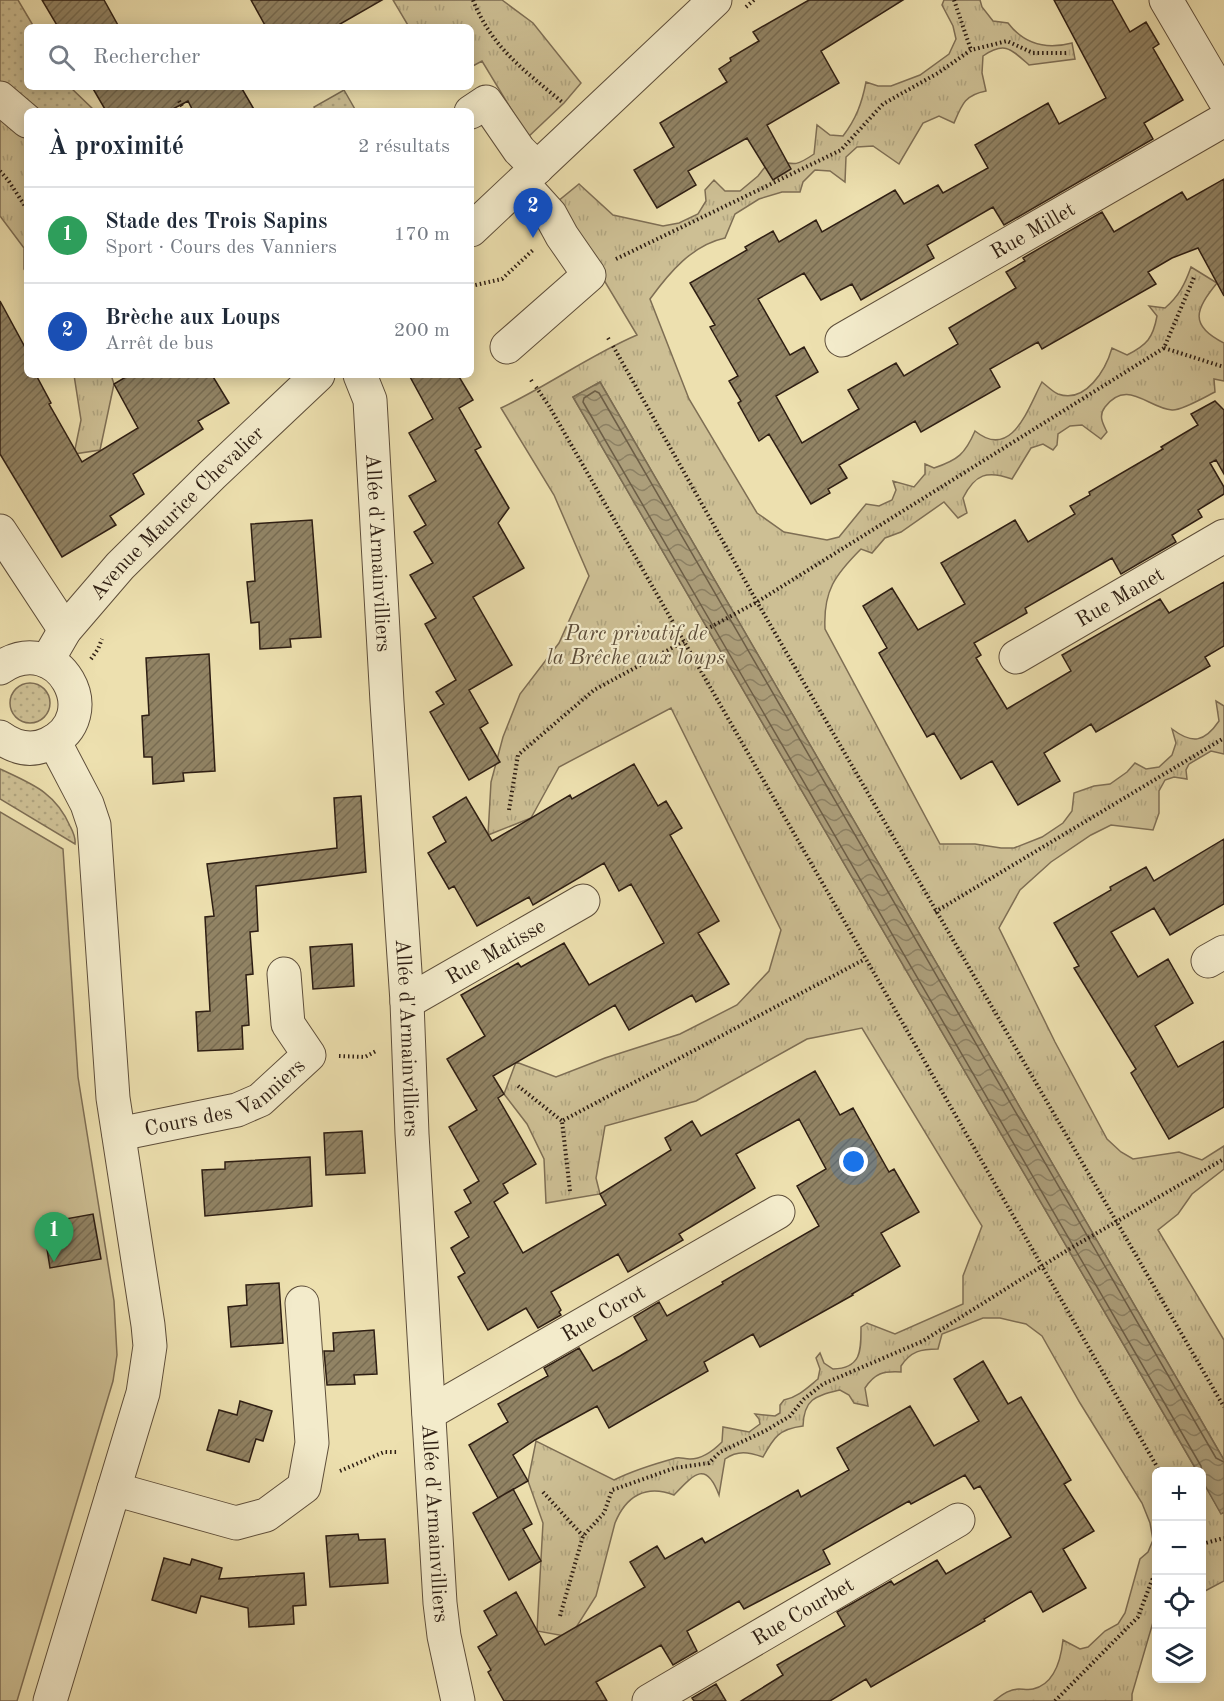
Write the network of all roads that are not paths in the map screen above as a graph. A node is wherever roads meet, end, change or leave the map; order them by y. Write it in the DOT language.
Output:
graph roads {
  1 [pos="715,0"];
  2 [pos="1166,0"];
  3 [pos="0,98"];
  4 [pos="1224,99"];
  5 [pos="474,109"];
  6 [pos="24,118"];
  7 [pos="1224,120"];
  8 [pos="530,175"];
  9 [pos="474,228"];
  10 [pos="842,340"];
  11 [pos="507,347"];
  12 [pos="315,378"];
  13 [pos="361,378"];
  14 [pos="0,531"];
  15 [pos="1224,536"];
  16 [pos="65,630"];
  17 [pos="1016,657"];
  18 [pos="47,661"];
  19 [pos="0,668"];
  20 [pos="0,737"];
  21 [pos="54,741"];
  22 [pos="583,901"];
  23 [pos="284,974"];
  24 [pos="407,1002"];
  25 [pos="119,1134"];
  26 [pos="778,1212"];
  27 [pos="302,1303"];
  28 [pos="429,1413"];
  29 [pos="114,1489"];
  30 [pos="958,1520"];
  31 [pos="50,1701"];
  32 [pos="458,1701"];
  33 [pos="649,1701"];
  1 -- 8 [label="street"];
  2 -- 4 [label="street"];
  3 -- 6 [label="street"];
  5 -- 8 [label="street"];
  7 -- 10 [label="street, Rue Millet"];
  8 -- 9 [label="street"];
  8 -- 11 [label="street"];
  12 -- 16 [label="street, Avenue Maurice Chevalier"];
  13 -- 24 [label="street, Allée d'Armainvilliers"];
  14 -- 16 [label="street"];
  15 -- 17 [label="street, Rue Manet"];
  16 -- 18 [label="street, Avenue Maurice Chevalier"];
  18 -- 19 [label="street"];
  18 -- 21 [label="street"];
  20 -- 21 [label="street"];
  21 -- 25 [label="street"];
  22 -- 24 [label="street, Rue Matisse"];
  23 -- 25 [label="street, Cours des Vanniers"];
  24 -- 28 [label="street, Allée d'Armainvilliers"];
  25 -- 29 [label="street"];
  26 -- 28 [label="street, Rue Corot"];
  27 -- 29 [label="street"];
  28 -- 32 [label="street, Allée d'Armainvilliers"];
  29 -- 31 [label="street"];
  30 -- 33 [label="street, Rue Courbet"];
}
